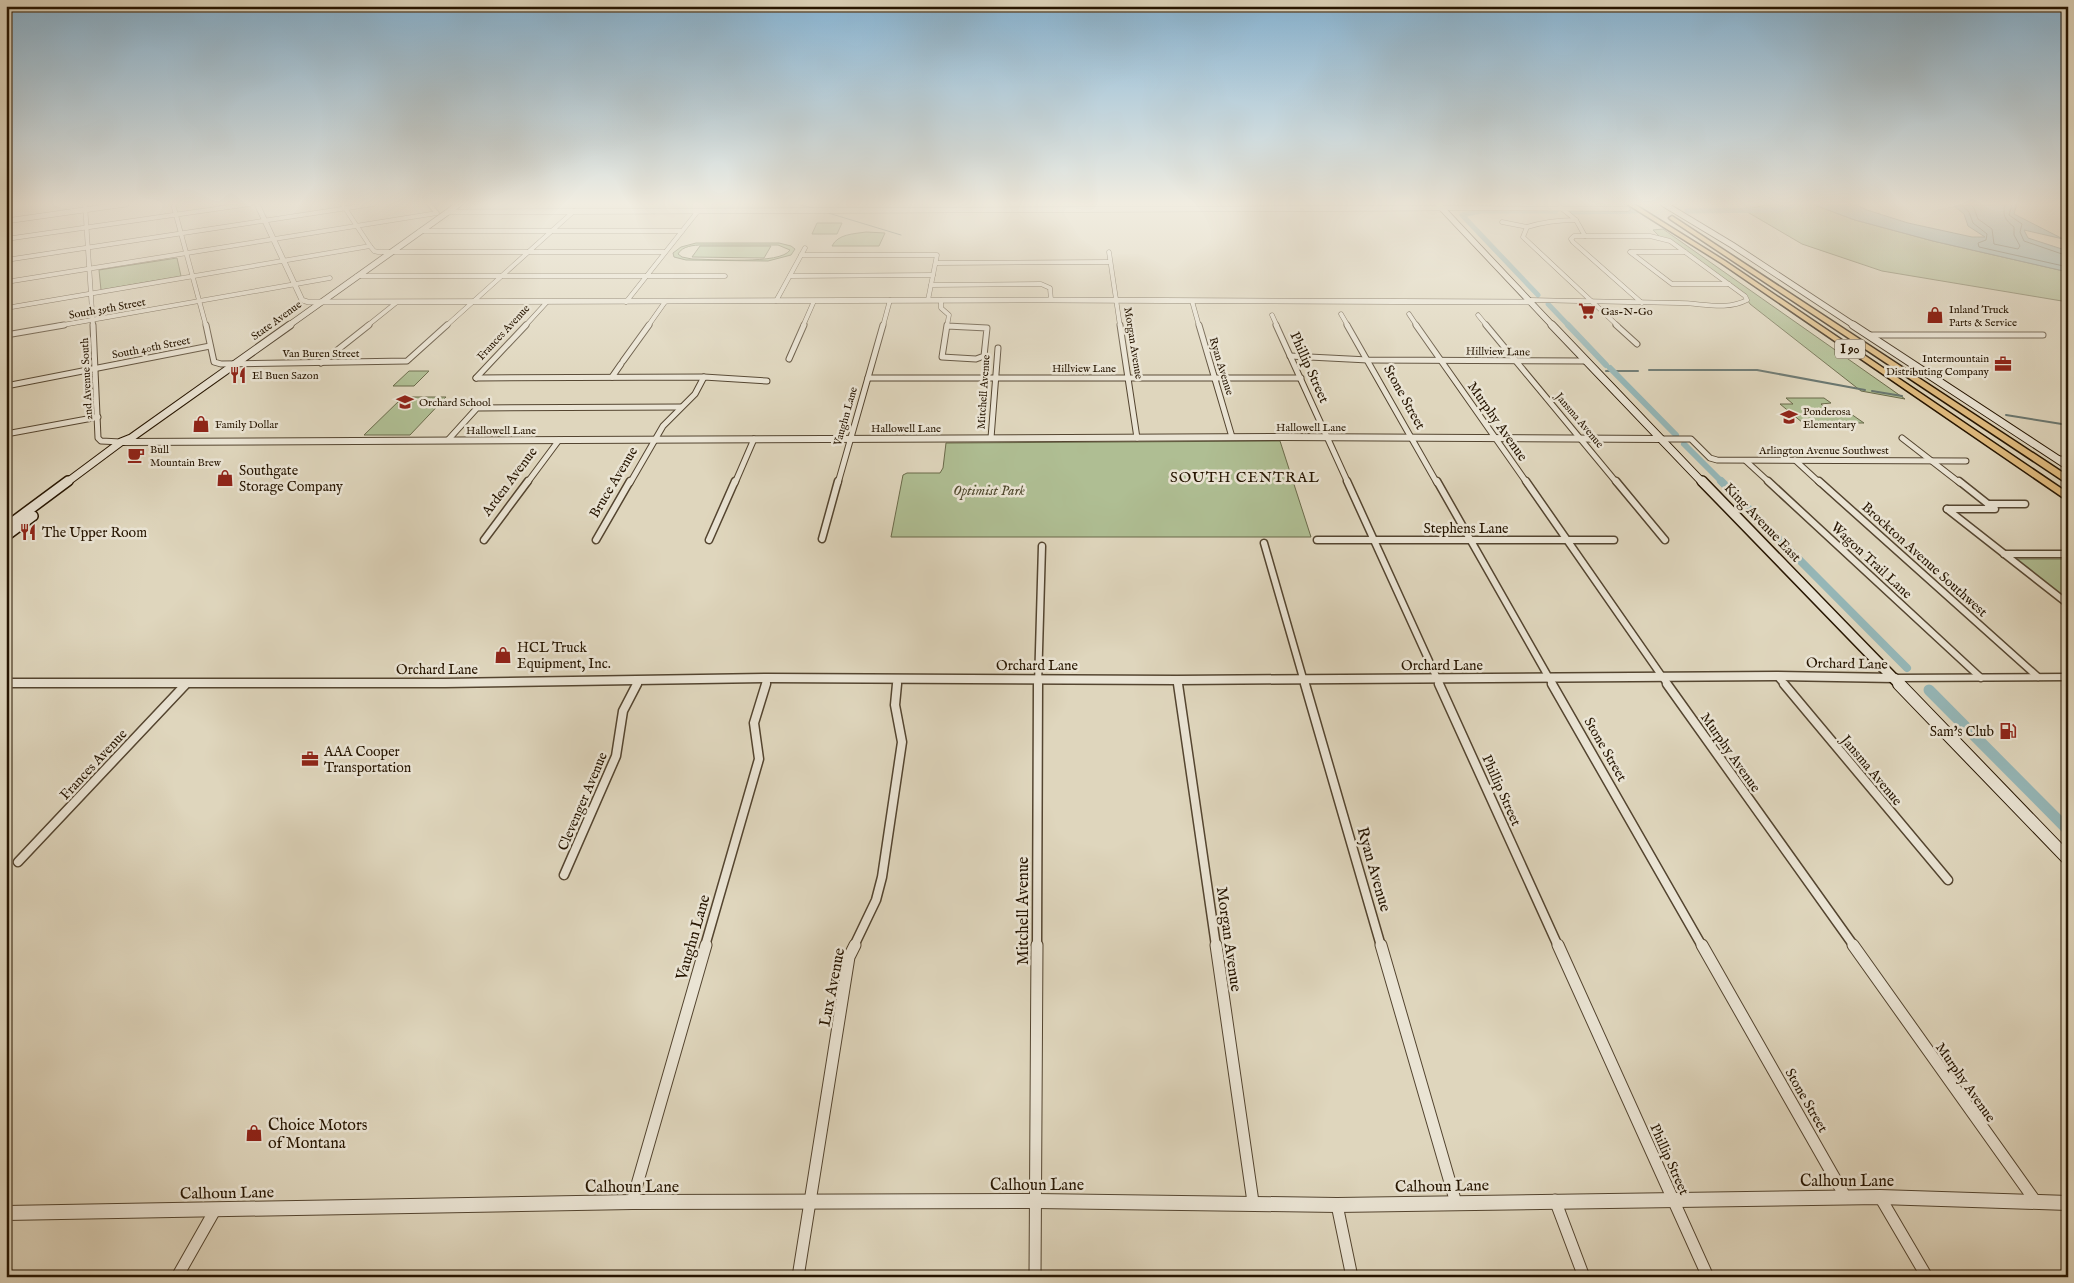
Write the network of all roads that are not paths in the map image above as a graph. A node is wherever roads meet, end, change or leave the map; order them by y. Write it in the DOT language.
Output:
graph roads {
  1 [pos="936,263"];
  2 [pos="90,264"];
  3 [pos="123,264"];
  4 [pos="189,264"];
  5 [pos="272,264"];
  6 [pos="285,264"];
  7 [pos="374,264"];
  8 [pos="513,264"];
  9 [pos="656,264"];
  10 [pos="797,264"];
  11 [pos="1110,264"];
  12 [pos="1495,264"];
  13 [pos="1553,264"];
  14 [pos="1599,264"];
  15 [pos="1646,264"];
  16 [pos="1701,264"];
  17 [pos="1726,264"];
  18 [pos="1743,264"];
  19 [pos="1761,264"];
  20 [pos="90,269"];
  21 [pos="500,275"];
  22 [pos="647,275"];
  23 [pos="192,276"];
  24 [pos="357,276"];
  25 [pos="725,276"];
  26 [pos="790,276"];
  27 [pos="933,276"];
  28 [pos="330,278"];
  29 [pos="6,282"];
  30 [pos="295,284"];
  31 [pos="931,284"];
  32 [pos="1729,284"];
  33 [pos="90,294"];
  34 [pos="890,300"];
  35 [pos="928,300"];
  36 [pos="941,300"];
  37 [pos="1051,300"];
  38 [pos="199,301"];
  39 [pos="776,301"];
  40 [pos="814,301"];
  41 [pos="1116,301"];
  42 [pos="1192,301"];
  43 [pos="1530,301"];
  44 [pos="319,302"];
  45 [pos="398,302"];
  46 [pos="472,302"];
  47 [pos="547,302"];
  48 [pos="626,302"];
  49 [pos="665,302"];
  50 [pos="1595,303"];
  51 [pos="1642,303"];
  52 [pos="6,308"];
  53 [pos="1340,314"];
  54 [pos="1409,314"];
  55 [pos="1272,315"];
  56 [pos="1478,315"];
  57 [pos="92,320"];
  58 [pos="947,326"];
  59 [pos="6,335"];
  60 [pos="1869,335"];
  61 [pos="2043,336"];
  62 [pos="1637,344"];
  63 [pos="210,346"];
  64 [pos="998,348"];
  65 [pos="1290,356"];
  66 [pos="788,359"];
  67 [pos="1368,360"];
  68 [pos="1441,360"];
  69 [pos="1516,361"];
  70 [pos="1586,361"];
  71 [pos="321,363"];
  72 [pos="234,364"];
  73 [pos="95,369"];
  74 [pos="612,377"];
  75 [pos="704,377"];
  76 [pos="868,378"];
  77 [pos="996,378"];
  78 [pos="1128,378"];
  79 [pos="1213,378"];
  80 [pos="1300,378"];
  81 [pos="767,381"];
  82 [pos="6,386"];
  83 [pos="681,407"];
  84 [pos="98,417"];
  85 [pos="6,434"];
  86 [pos="1232,437"];
  87 [pos="1327,437"];
  88 [pos="1410,437"];
  89 [pos="1494,437"];
  90 [pos="1579,437"];
  91 [pos="991,438"];
  92 [pos="1137,438"];
  93 [pos="1902,438"];
  94 [pos="754,439"];
  95 [pos="850,439"];
  96 [pos="1662,439"];
  97 [pos="1691,439"];
  98 [pos="448,440"];
  99 [pos="559,440"];
  100 [pos="656,440"];
  101 [pos="127,441"];
  102 [pos="2057,459"];
  103 [pos="2068,459"];
  104 [pos="1795,460"];
  105 [pos="1931,460"];
  106 [pos="1746,461"];
  107 [pos="1966,461"];
  108 [pos="2068,466"];
  109 [pos="2068,481"];
  110 [pos="2068,498"];
  111 [pos="1988,504"];
  112 [pos="2025,504"];
  113 [pos="6,526"];
  114 [pos="6,536"];
  115 [pos="822,539"];
  116 [pos="484,540"];
  117 [pos="596,540"];
  118 [pos="709,540"];
  119 [pos="1317,540"];
  120 [pos="1375,540"];
  121 [pos="1470,540"];
  122 [pos="1568,540"];
  123 [pos="1614,540"];
  124 [pos="1664,540"];
  125 [pos="1264,543"];
  126 [pos="1042,546"];
  127 [pos="2003,554"];
  128 [pos="2068,554"];
  129 [pos="2068,604"];
  130 [pos="1777,676"];
  131 [pos="1662,677"];
  132 [pos="2038,677"];
  133 [pos="2068,677"];
  134 [pos="768,678"];
  135 [pos="1437,678"];
  136 [pos="1548,678"];
  137 [pos="1895,678"];
  138 [pos="1981,678"];
  139 [pos="898,679"];
  140 [pos="1038,679"];
  141 [pos="1305,679"];
  142 [pos="1177,680"];
  143 [pos="639,681"];
  144 [pos="6,683"];
  145 [pos="187,683"];
  146 [pos="2068,859"];
  147 [pos="18,862"];
  148 [pos="564,875"];
  149 [pos="1948,880"];
  150 [pos="1880,1197"];
  151 [pos="1846,1198"];
  152 [pos="1673,1199"];
  153 [pos="1555,1200"];
  154 [pos="1036,1201"];
  155 [pos="632,1202"];
  156 [pos="1253,1202"];
  157 [pos="2036,1202"];
  158 [pos="809,1203"];
  159 [pos="1456,1203"];
  160 [pos="2068,1203"];
  161 [pos="1337,1205"];
  162 [pos="215,1210"];
  163 [pos="6,1213"];
  164 [pos="177,1277"];
  165 [pos="798,1277"];
  166 [pos="1035,1277"];
  167 [pos="1352,1277"];
  168 [pos="1584,1277"];
  169 [pos="1708,1277"];
  170 [pos="1927,1277"];
  1 -- 27 [label="street"];
  2 -- 20 [label="street, 2nd Avenue South"];
  3 -- 20 [label="street"];
  4 -- 23 [label="street"];
  5 -- 23 [label="street"];
  6 -- 30 [label="street"];
  7 -- 24 [label="main road, State Avenue"];
  8 -- 21 [label="street"];
  9 -- 22 [label="street"];
  10 -- 26 [label="street"];
  11 -- 41 [label="street, Morgan Avenue"];
  12 -- 43 [label="main road, King Avenue East"];
  13 -- 50 [label="street"];
  14 -- 51 [label="street"];
  15 -- 32 [label="street"];
  16 -- 32 [label="street"];
  17 -- 110 [label="highway, I 90"];
  18 -- 109 [label="highway, I 90"];
  19 -- 60 [label="main road"];
  20 -- 29 [label="street"];
  20 -- 33 [label="street, 2nd Avenue South"];
  21 -- 22 [label="street"];
  21 -- 24 [label="street"];
  21 -- 46 [label="street"];
  22 -- 25 [label="street"];
  22 -- 48 [label="street"];
  23 -- 33 [label="street"];
  23 -- 38 [label="street"];
  24 -- 44 [label="main road, State Avenue"];
  26 -- 27 [label="street"];
  26 -- 39 [label="street"];
  27 -- 31 [label="street"];
  28 -- 30 [label="street, South 39th Street"];
  30 -- 38 [label="street, South 39th Street"];
  30 -- 44 [label="street"];
  31 -- 35 [label="street"];
  31 -- 37 [label="street"];
  32 -- 51 [label="street"];
  33 -- 52 [label="street"];
  33 -- 57 [label="street, 2nd Avenue South"];
  34 -- 35 [label="street"];
  34 -- 40 [label="street"];
  34 -- 76 [label="street, Vaughn Lane"];
  35 -- 36 [label="street"];
  36 -- 37 [label="street"];
  36 -- 58 [label="street"];
  37 -- 41 [label="street"];
  38 -- 57 [label="street, South 39th Street"];
  38 -- 63 [label="street"];
  39 -- 40 [label="street"];
  39 -- 49 [label="street"];
  40 -- 66 [label="street"];
  41 -- 42 [label="street"];
  41 -- 78 [label="street, Morgan Avenue"];
  42 -- 43 [label="street"];
  42 -- 79 [label="street, Ryan Avenue"];
  43 -- 50 [label="street"];
  43 -- 70 [label="main road, King Avenue East"];
  44 -- 45 [label="street"];
  44 -- 72 [label="main road, State Avenue"];
  45 -- 46 [label="street"];
  45 -- 71 [label="street"];
  46 -- 47 [label="street"];
  46 -- 71 [label="street, Van Buren Street"];
  47 -- 48 [label="street"];
  47 -- 74 [label="street, Frances Avenue"];
  48 -- 49 [label="street"];
  49 -- 74 [label="street"];
  50 -- 51 [label="street"];
  50 -- 62 [label="street"];
  53 -- 67 [label="street, Stone Street"];
  54 -- 68 [label="street, Murphy Avenue"];
  55 -- 65 [label="street, Phillip Street"];
  56 -- 69 [label="street, Jansma Avenue"];
  57 -- 59 [label="street, South 39th Street"];
  57 -- 73 [label="street, 2nd Avenue South"];
  58 -- 58 [label="street"];
  60 -- 61 [label="street"];
  60 -- 102 [label="main road"];
  63 -- 72 [label="street, Van Buren Street"];
  63 -- 73 [label="street, South 40th Street"];
  64 -- 77 [label="street, Mitchell Avenue"];
  65 -- 67 [label="street, Hillview Lane"];
  65 -- 80 [label="street, Phillip Street"];
  67 -- 68 [label="street, Hillview Lane"];
  67 -- 88 [label="street, Stone Street"];
  68 -- 69 [label="street, Hillview Lane"];
  68 -- 89 [label="street, Murphy Avenue"];
  69 -- 70 [label="street, Hillview Lane"];
  69 -- 90 [label="street, Jansma Avenue"];
  70 -- 96 [label="main road, King Avenue East"];
  71 -- 72 [label="street, Van Buren Street"];
  72 -- 101 [label="main road, State Avenue"];
  73 -- 82 [label="street, South 40th Street"];
  73 -- 84 [label="street, 2nd Avenue South"];
  74 -- 75 [label="street"];
  75 -- 81 [label="street"];
  75 -- 83 [label="street, Bruce Avenue"];
  76 -- 77 [label="street, Hillview Lane"];
  76 -- 95 [label="street, Vaughn Lane"];
  77 -- 78 [label="street, Hillview Lane"];
  77 -- 91 [label="street, Mitchell Avenue"];
  78 -- 79 [label="street, Hillview Lane"];
  78 -- 92 [label="street, Morgan Avenue"];
  79 -- 80 [label="street, Hillview Lane"];
  79 -- 86 [label="street, Ryan Avenue"];
  80 -- 87 [label="street, Phillip Street"];
  83 -- 98 [label="street"];
  83 -- 100 [label="street, Bruce Avenue"];
  84 -- 85 [label="street"];
  84 -- 101 [label="street, 2nd Avenue South"];
  86 -- 87 [label="street, Hallowell Lane"];
  86 -- 92 [label="street, Hallowell Lane"];
  87 -- 88 [label="street, Hallowell Lane"];
  87 -- 120 [label="street, Phillip Street"];
  88 -- 89 [label="street, Hallowell Lane"];
  88 -- 121 [label="street, Stone Street"];
  89 -- 90 [label="street, Hallowell Lane"];
  89 -- 122 [label="street, Murphy Avenue"];
  90 -- 96 [label="street, Hallowell Lane"];
  90 -- 124 [label="street, Jansma Avenue"];
  91 -- 92 [label="street, Hallowell Lane"];
  91 -- 95 [label="street, Hallowell Lane"];
  93 -- 105 [label="street"];
  94 -- 95 [label="street, Hallowell Lane"];
  94 -- 100 [label="street, Hallowell Lane"];
  94 -- 118 [label="street"];
  95 -- 115 [label="street, Vaughn Lane"];
  96 -- 97 [label="street, Hallowell Lane"];
  96 -- 137 [label="main road, King Avenue East"];
  97 -- 106 [label="street, Arlington Avenue Southwest"];
  98 -- 99 [label="street, Hallowell Lane"];
  98 -- 101 [label="street, Hallowell Lane"];
  99 -- 100 [label="street, Hallowell Lane"];
  99 -- 116 [label="street, Arden Avenue"];
  100 -- 117 [label="street, Bruce Avenue"];
  101 -- 113 [label="main road, State Avenue"];
  101 -- 114 [label="main road, State Avenue"];
  102 -- 103 [label="street"];
  102 -- 108 [label="main road"];
  104 -- 105 [label="street, Arlington Avenue Southwest"];
  104 -- 106 [label="street, Arlington Avenue Southwest"];
  104 -- 132 [label="street, Brockton Avenue Southwest"];
  105 -- 107 [label="street, Arlington Avenue Southwest"];
  105 -- 111 [label="street"];
  106 -- 138 [label="street, Wagon Trail Lane"];
  111 -- 112 [label="street"];
  111 -- 127 [label="street"];
  119 -- 120 [label="street, Stephens Lane"];
  120 -- 121 [label="street, Stephens Lane"];
  120 -- 135 [label="street, Phillip Street"];
  121 -- 122 [label="street, Stephens Lane"];
  121 -- 136 [label="street, Stone Street"];
  122 -- 123 [label="street, Stephens Lane"];
  122 -- 131 [label="street, Murphy Avenue"];
  125 -- 141 [label="street, Ryan Avenue"];
  126 -- 140 [label="street, Mitchell Avenue"];
  127 -- 128 [label="street"];
  127 -- 129 [label="street"];
  130 -- 131 [label="street, Orchard Lane"];
  130 -- 137 [label="street, Orchard Lane"];
  130 -- 149 [label="street, Jansma Avenue"];
  131 -- 136 [label="street, Orchard Lane"];
  131 -- 157 [label="street, Murphy Avenue"];
  132 -- 133 [label="street, Orchard Lane"];
  132 -- 138 [label="street, Orchard Lane"];
  134 -- 139 [label="street, Orchard Lane"];
  134 -- 143 [label="street, Orchard Lane"];
  134 -- 155 [label="street, Vaughn Lane"];
  135 -- 136 [label="street, Orchard Lane"];
  135 -- 141 [label="street, Orchard Lane"];
  135 -- 152 [label="street, Phillip Street"];
  136 -- 151 [label="street, Stone Street"];
  137 -- 138 [label="street, Orchard Lane"];
  137 -- 146 [label="main road, King Avenue East"];
  139 -- 140 [label="street, Orchard Lane"];
  139 -- 158 [label="street, Lux Avenue"];
  140 -- 142 [label="street, Orchard Lane"];
  140 -- 154 [label="street, Mitchell Avenue"];
  141 -- 142 [label="street, Orchard Lane"];
  141 -- 159 [label="street, Ryan Avenue"];
  142 -- 156 [label="street, Morgan Avenue"];
  143 -- 145 [label="street, Orchard Lane"];
  143 -- 148 [label="street, Clevenger Avenue"];
  144 -- 145 [label="street, Orchard Lane"];
  145 -- 147 [label="street, Frances Avenue"];
  150 -- 151 [label="street, Calhoun Lane"];
  150 -- 157 [label="street, Calhoun Lane"];
  150 -- 170 [label="street"];
  151 -- 152 [label="street, Calhoun Lane"];
  152 -- 153 [label="street, Calhoun Lane"];
  152 -- 169 [label="street, Phillip Street"];
  153 -- 159 [label="street, Calhoun Lane"];
  153 -- 168 [label="street"];
  154 -- 156 [label="street, Calhoun Lane"];
  154 -- 158 [label="street, Calhoun Lane"];
  154 -- 166 [label="street, Mitchell Avenue"];
  155 -- 158 [label="street, Calhoun Lane"];
  155 -- 162 [label="street, Calhoun Lane"];
  156 -- 161 [label="street, Calhoun Lane"];
  157 -- 160 [label="street, Calhoun Lane"];
  158 -- 165 [label="street, Lux Avenue"];
  159 -- 161 [label="street, Calhoun Lane"];
  161 -- 167 [label="street"];
  162 -- 163 [label="street, Calhoun Lane"];
  162 -- 164 [label="street"];
}
